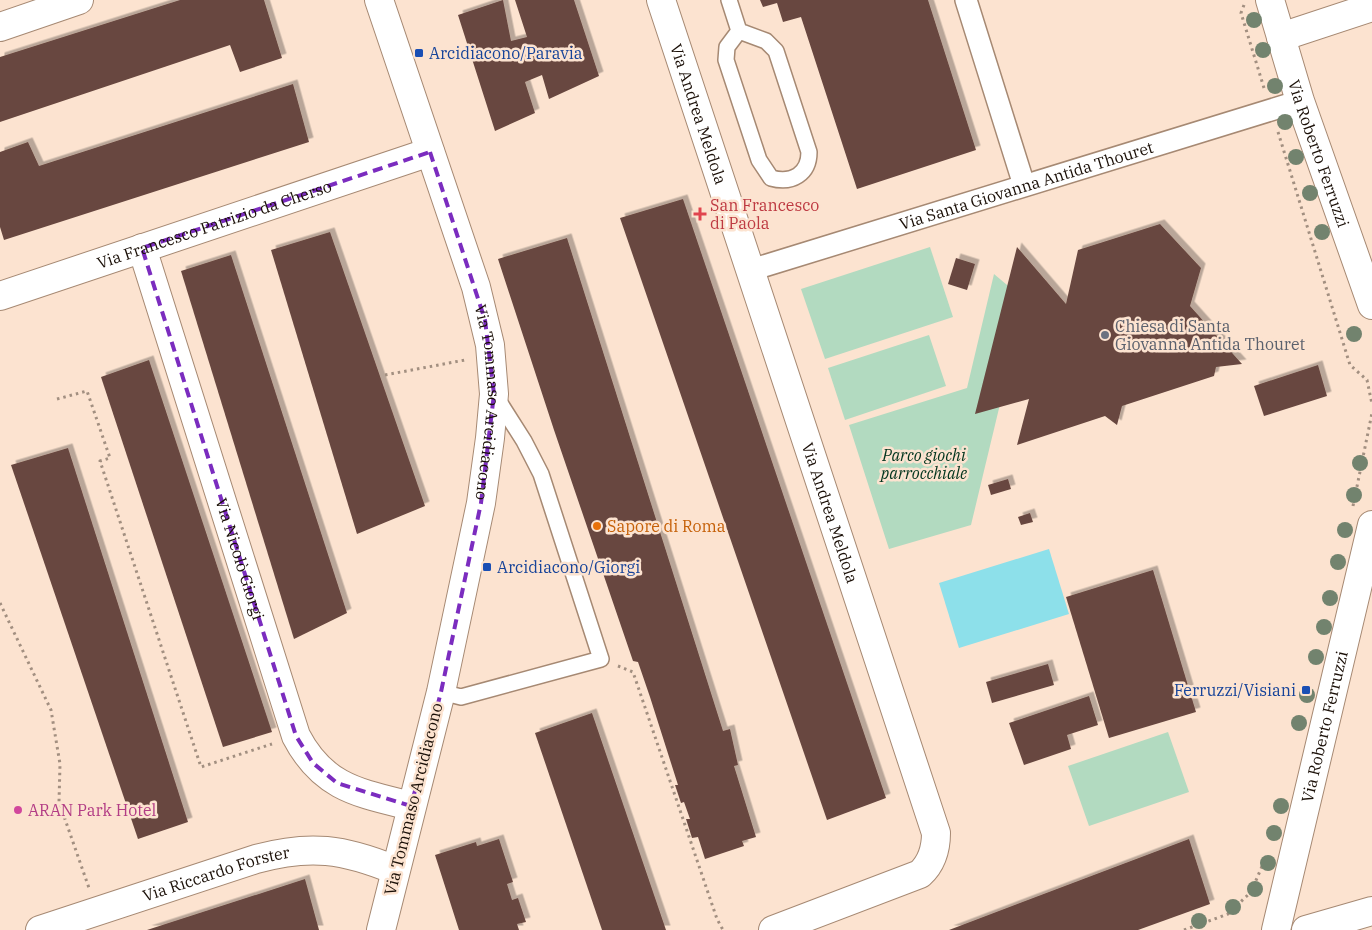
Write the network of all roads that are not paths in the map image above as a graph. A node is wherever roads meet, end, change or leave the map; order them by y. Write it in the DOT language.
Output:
graph roads {
  1 [pos="79,0"];
  2 [pos="379,0"];
  3 [pos="661,0"];
  4 [pos="728,0"];
  5 [pos="966,0"];
  6 [pos="1270,0"];
  7 [pos="1372,7"];
  8 [pos="0,26"];
  9 [pos="739,31"];
  10 [pos="1281,37"];
  11 [pos="1300,100"];
  12 [pos="430,152"];
  13 [pos="1024,185"];
  14 [pos="142,248"];
  15 [pos="751,270"];
  16 [pos="0,296"];
  17 [pos="1372,305"];
  18 [pos="494,394"];
  19 [pos="1372,525"];
  20 [pos="441,692"];
  21 [pos="411,806"];
  22 [pos="394,870"];
  23 [pos="1372,911"];
  24 [pos="40,930"];
  25 [pos="381,930"];
  26 [pos="773,930"];
  27 [pos="1276,930"];
  28 [pos="1306,930"];
  1 -- 8 [label="street"];
  2 -- 12 [label="street, Via Tommaso Arcidiacono"];
  3 -- 15 [label="street, Via Andrea Meldola"];
  4 -- 9 [label="lane"];
  5 -- 13 [label="street"];
  6 -- 10 [label="street, Via Roberto Ferruzzi"];
  7 -- 10 [label="street"];
  9 -- 9 [label="lane"];
  10 -- 11 [label="street, Via Roberto Ferruzzi"];
  11 -- 13 [label="street, Via Santa Giovanna Antida Thouret"];
  11 -- 17 [label="street, Via Roberto Ferruzzi"];
  12 -- 14 [label="street, Via Francesco Patrizio da Cherso"];
  12 -- 18 [label="street, Via Tommaso Arcidiacono"];
  13 -- 15 [label="street, Via Santa Giovanna Antida Thouret"];
  14 -- 16 [label="street, Via Francesco Patrizio da Cherso"];
  14 -- 21 [label="street, Via Nicolò Giorgi"];
  15 -- 26 [label="street, Via Andrea Meldola"];
  18 -- 20 [label="street, Via Tommaso Arcidiacono"];
  18 -- 20 [label="lane"];
  19 -- 27 [label="street, Via Roberto Ferruzzi"];
  20 -- 21 [label="street, Via Tommaso Arcidiacono"];
  21 -- 22 [label="street, Via Tommaso Arcidiacono"];
  22 -- 24 [label="street, Via Riccardo Forster"];
  22 -- 25 [label="street, Via Tommaso Arcidiacono"];
  23 -- 28 [label="street"];
}
